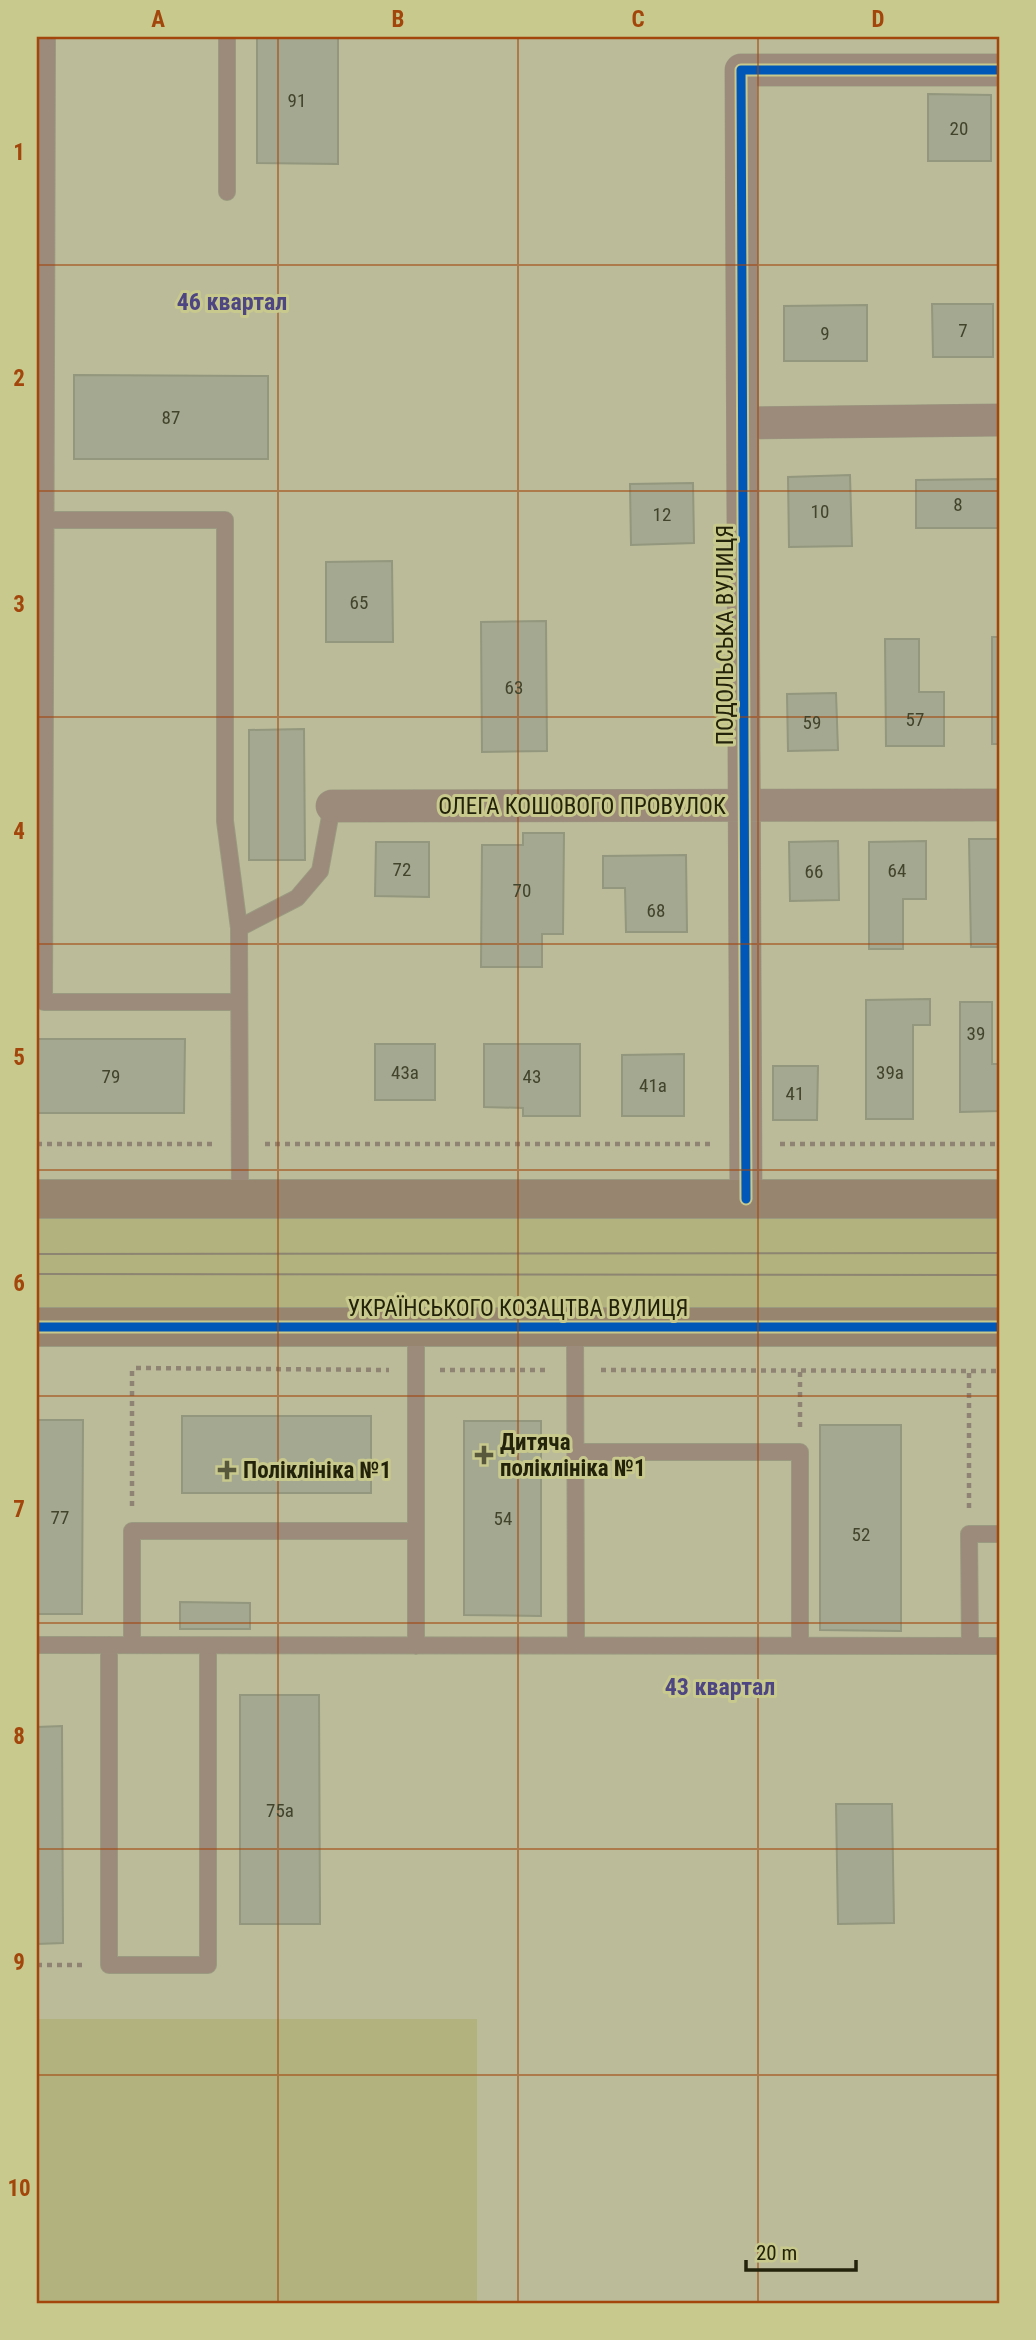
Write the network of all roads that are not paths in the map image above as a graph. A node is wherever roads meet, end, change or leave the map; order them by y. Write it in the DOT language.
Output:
graph roads {
  1 [pos="47,37"];
  2 [pos="228,37"];
  3 [pos="999,70"];
  4 [pos="227,192"];
  5 [pos="999,420"];
  6 [pos="743,422"];
  7 [pos="41,520"];
  8 [pos="999,804"];
  9 [pos="745,805"];
  10 [pos="332,806"];
  11 [pos="239,928"];
  12 [pos="239,1002"];
  13 [pos="37,1199"];
  14 [pos="240,1199"];
  15 [pos="746,1199"];
  16 [pos="999,1199"];
  17 [pos="37,1327"];
  18 [pos="416,1327"];
  19 [pos="575,1327"];
  20 [pos="999,1327"];
  21 [pos="576,1452"];
  22 [pos="416,1531"];
  23 [pos="999,1534"];
  24 [pos="37,1645"];
  25 [pos="109,1645"];
  26 [pos="132,1646"];
  27 [pos="208,1646"];
  28 [pos="416,1646"];
  29 [pos="576,1646"];
  30 [pos="800,1646"];
  31 [pos="970,1646"];
  32 [pos="999,1646"];
  1 -- 7 [label="lane"];
  2 -- 4 [label="lane"];
  3 -- 6 [label="street, ПОДОЛЬСЬКА ВУЛИЦЯ"];
  5 -- 6 [label="street"];
  6 -- 9 [label="street, ПОДОЛЬСЬКА ВУЛИЦЯ"];
  7 -- 11 [label="lane"];
  7 -- 12 [label="lane"];
  8 -- 9 [label="street, ОЛЕГА КОШОВОГО ПРОВУЛОК"];
  9 -- 10 [label="street, ОЛЕГА КОШОВОГО ПРОВУЛОК"];
  9 -- 15 [label="street, ПОДОЛЬСЬКА ВУЛИЦЯ"];
  10 -- 11 [label="lane"];
  11 -- 12 [label="lane"];
  12 -- 14 [label="lane"];
  13 -- 14 [label="street"];
  14 -- 15 [label="street"];
  15 -- 16 [label="street"];
  17 -- 18 [label="street, УКРАЇНСЬКОГО КОЗАЦТВА ВУЛИЦЯ"];
  18 -- 19 [label="street, УКРАЇНСЬКОГО КОЗАЦТВА ВУЛИЦЯ"];
  18 -- 22 [label="lane"];
  19 -- 20 [label="street, УКРАЇНСЬКОГО КОЗАЦТВА ВУЛИЦЯ"];
  19 -- 21 [label="lane"];
  21 -- 29 [label="lane"];
  21 -- 30 [label="lane"];
  22 -- 26 [label="lane"];
  22 -- 28 [label="lane"];
  23 -- 31 [label="lane"];
  24 -- 25 [label="lane"];
  25 -- 26 [label="lane"];
  25 -- 27 [label="lane"];
  26 -- 27 [label="lane"];
  27 -- 28 [label="lane"];
  28 -- 29 [label="lane"];
  29 -- 30 [label="lane"];
  30 -- 31 [label="lane"];
  31 -- 32 [label="lane"];
}
